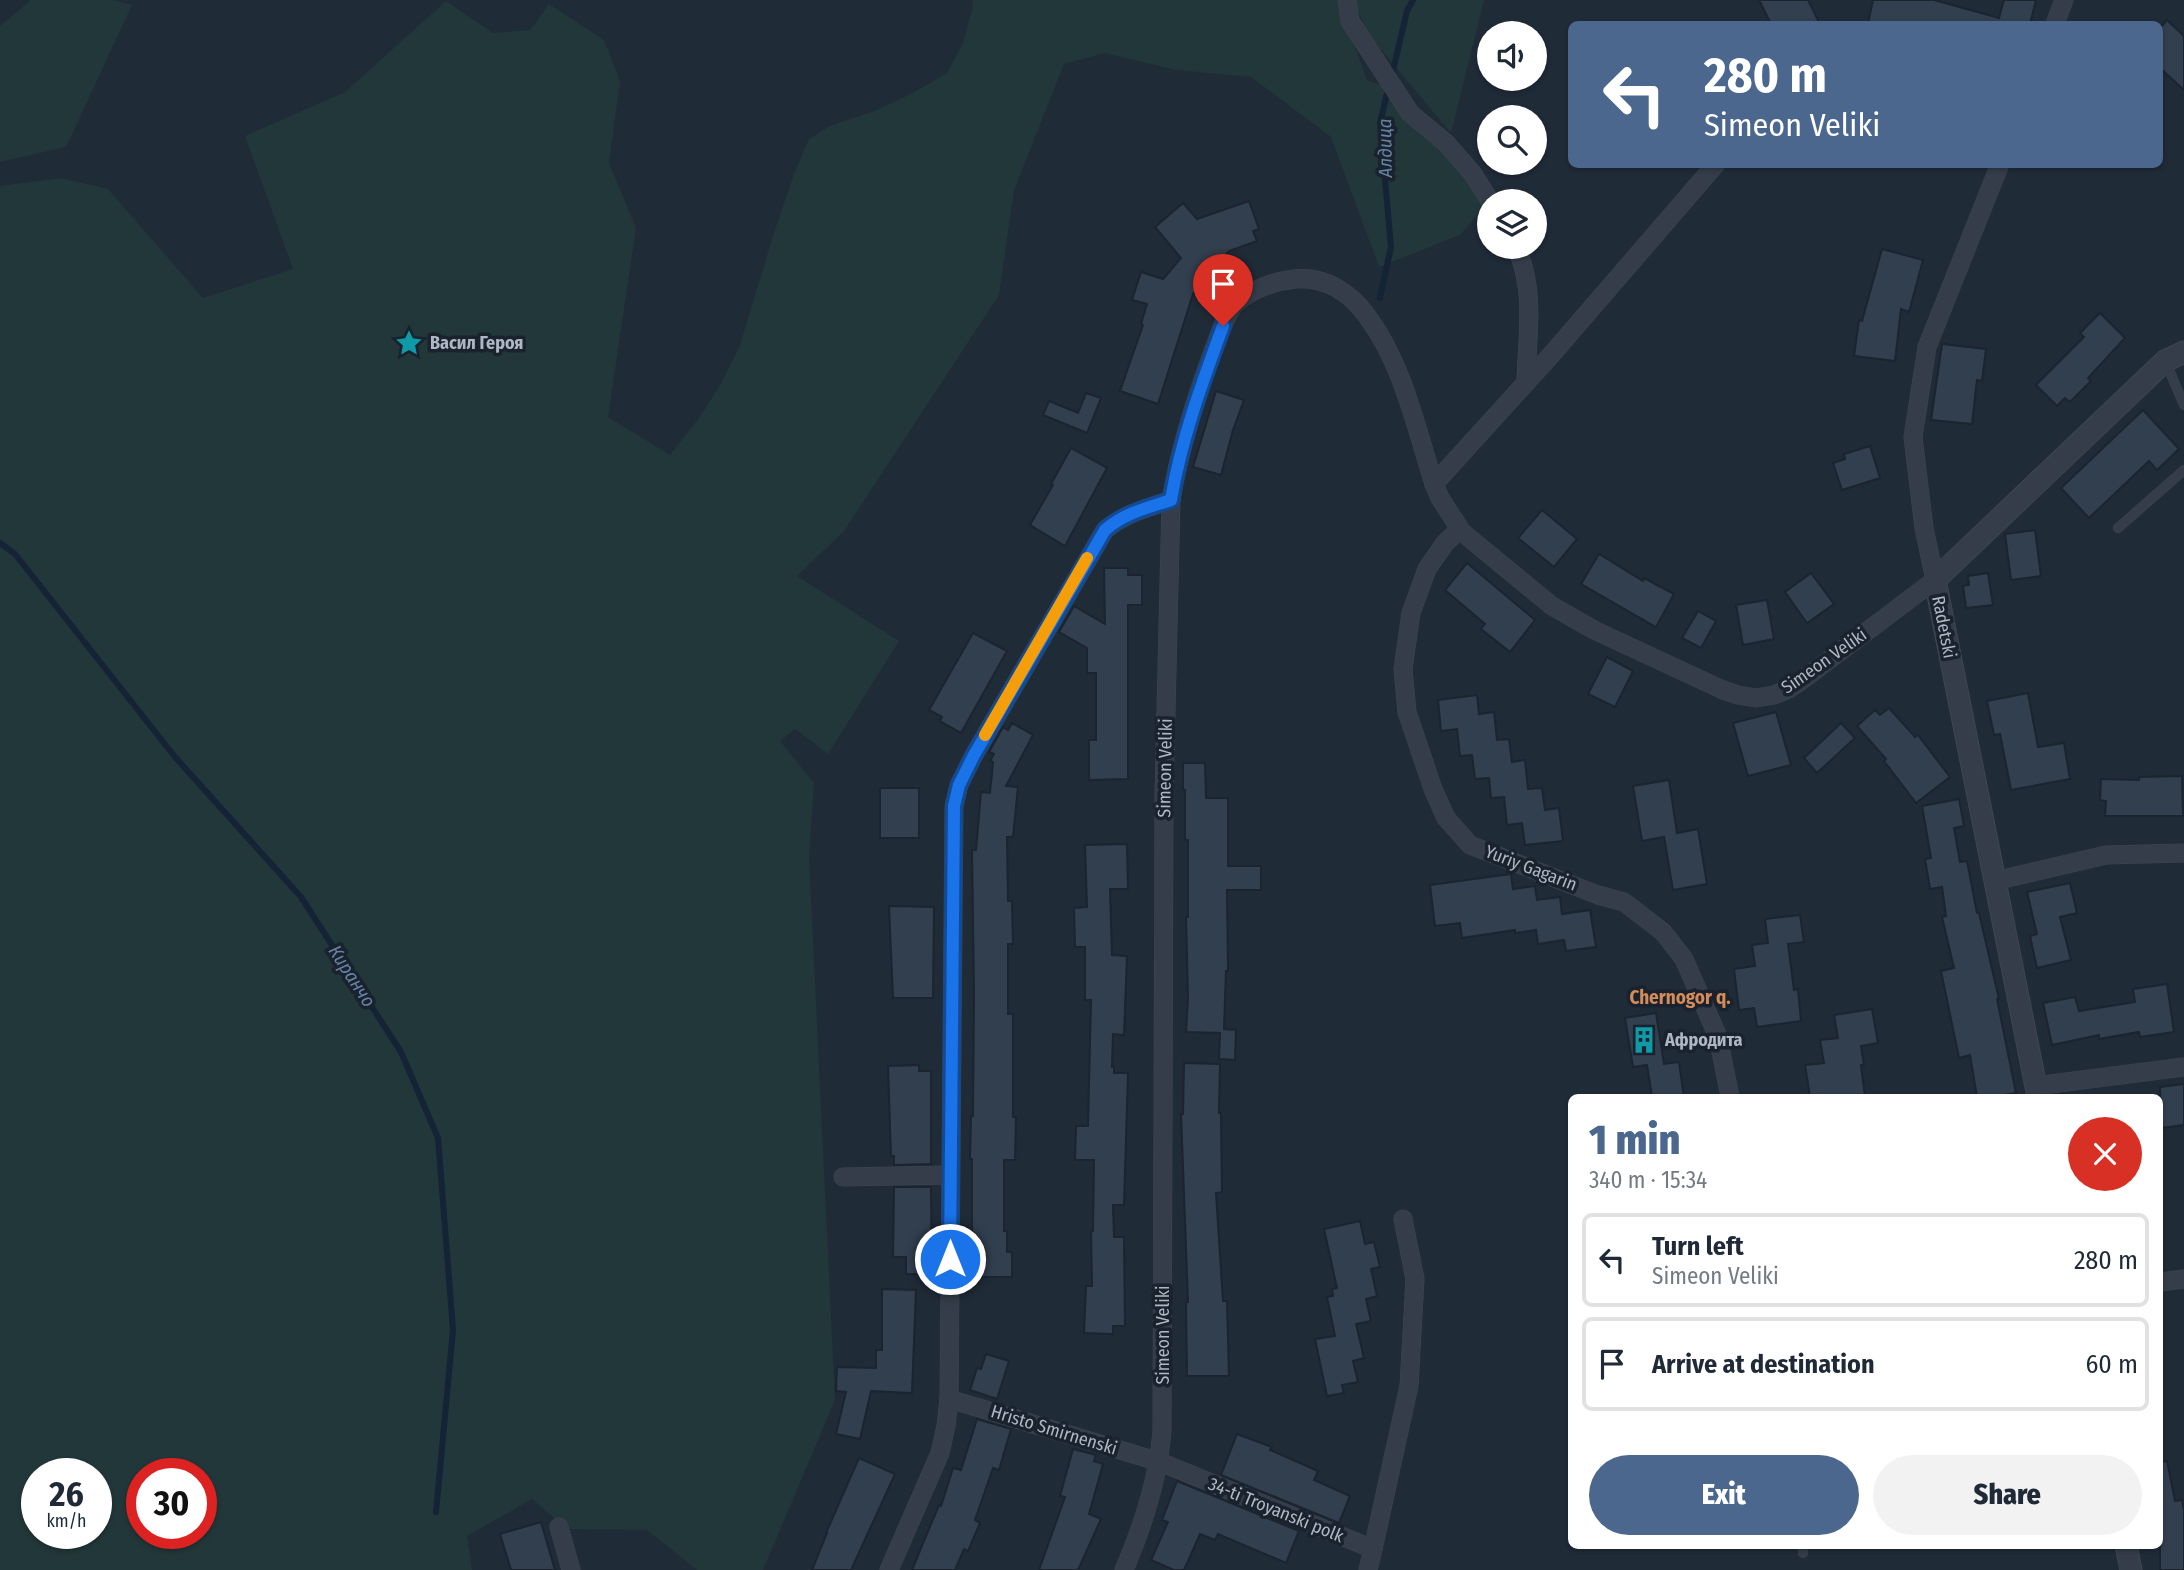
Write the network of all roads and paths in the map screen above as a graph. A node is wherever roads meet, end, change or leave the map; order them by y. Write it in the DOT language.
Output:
graph roads {
  1 [pos="1347,0"];
  2 [pos="2064,0"];
  3 [pos="2056,21"];
  4 [pos="1713,168"];
  5 [pos="1998,168"];
  6 [pos="1482,189"];
  7 [pos="1521,259"];
  8 [pos="2175,357"];
  9 [pos="1526,382"];
  10 [pos="2184,405"];
  11 [pos="2184,470"];
  12 [pos="1434,484"];
  13 [pos="1171,500"];
  14 [pos="1460,528"];
  15 [pos="2118,528"];
  16 [pos="1935,580"];
  17 [pos="2184,853"];
  18 [pos="1995,881"];
  19 [pos="2184,1067"];
  20 [pos="2036,1092"];
  21 [pos="1729,1094"];
  22 [pos="950,1175"];
  23 [pos="843,1177"];
  24 [pos="1403,1219"];
  25 [pos="2184,1279"];
  26 [pos="2163,1282"];
  27 [pos="949,1399"];
  28 [pos="1160,1462"];
  29 [pos="559,1527"];
  30 [pos="1373,1549"];
  31 [pos="2127,1549"];
  32 [pos="571,1570"];
  33 [pos="889,1570"];
  34 [pos="1124,1570"];
  35 [pos="1368,1570"];
  36 [pos="2131,1570"];
  1 -- 6 [label="street"];
  2 -- 3 [label="street"];
  4 -- 9 [label="street"];
  5 -- 16 [label="street, Radetski"];
  7 -- 9 [label="street"];
  8 -- 10 [label="lane"];
  8 -- 16 [label="street, Simeon Veliki"];
  9 -- 12 [label="street"];
  11 -- 15 [label="lane"];
  12 -- 13 [label="street, Simeon Veliki"];
  12 -- 14 [label="street, Simeon Veliki"];
  13 -- 22 [label="street"];
  13 -- 28 [label="street, Simeon Veliki"];
  14 -- 16 [label="street, Simeon Veliki"];
  14 -- 21 [label="street, Yuriy Gagarin"];
  16 -- 18 [label="street, Radetski"];
  17 -- 18 [label="street"];
  18 -- 20 [label="street, Radetski"];
  19 -- 20 [label="street"];
  22 -- 23 [label="street"];
  22 -- 27 [label="street"];
  24 -- 30 [label="street"];
  25 -- 26 [label="street"];
  27 -- 28 [label="street, Hristo Smirnenski"];
  27 -- 33 [label="street"];
  28 -- 30 [label="street, 34-ti Troyanski polk"];
  28 -- 34 [label="street, Simeon Veliki"];
  29 -- 32 [label="street"];
  30 -- 35 [label="street"];
  31 -- 36 [label="street"];
}
